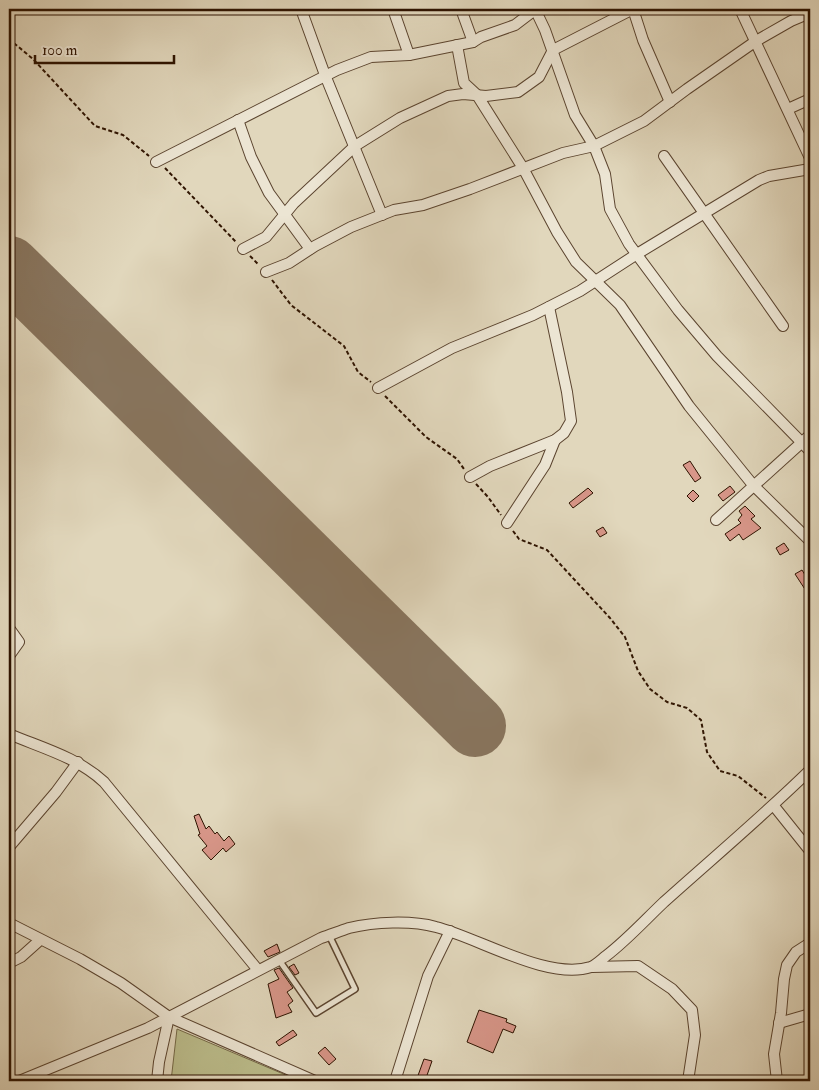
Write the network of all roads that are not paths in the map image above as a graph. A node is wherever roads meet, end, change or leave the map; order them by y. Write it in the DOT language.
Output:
graph roads {
  1 [pos="301,9"];
  2 [pos="393,9"];
  3 [pos="461,9"];
  4 [pos="535,9"];
  5 [pos="633,9"];
  6 [pos="740,9"];
  7 [pos="810,13"];
  8 [pos="756,41"];
  9 [pos="473,42"];
  10 [pos="457,45"];
  11 [pos="552,50"];
  12 [pos="409,55"];
  13 [pos="325,75"];
  14 [pos="477,95"];
  15 [pos="810,99"];
  16 [pos="670,102"];
  17 [pos="788,110"];
  18 [pos="238,120"];
  19 [pos="355,146"];
  20 [pos="594,146"];
  21 [pos="664,156"];
  22 [pos="810,158"];
  23 [pos="156,162"];
  24 [pos="523,168"];
  25 [pos="810,169"];
  26 [pos="704,214"];
  27 [pos="284,215"];
  28 [pos="382,215"];
  29 [pos="243,249"];
  30 [pos="310,249"];
  31 [pos="637,254"];
  32 [pos="266,272"];
  33 [pos="595,281"];
  34 [pos="549,307"];
  35 [pos="783,326"];
  36 [pos="378,388"];
  37 [pos="810,435"];
  38 [pos="556,440"];
  39 [pos="802,442"];
  40 [pos="810,451"];
  41 [pos="470,477"];
  42 [pos="753,485"];
  43 [pos="716,520"];
  44 [pos="507,524"];
  45 [pos="810,540"];
  46 [pos="9,628"];
  47 [pos="9,656"];
  48 [pos="9,734"];
  49 [pos="78,762"];
  50 [pos="810,770"];
  51 [pos="774,806"];
  52 [pos="9,847"];
  53 [pos="810,850"];
  54 [pos="9,923"];
  55 [pos="450,931"];
  56 [pos="329,935"];
  57 [pos="40,940"];
  58 [pos="810,943"];
  59 [pos="278,960"];
  60 [pos="9,963"];
  61 [pos="592,967"];
  62 [pos="258,970"];
  63 [pos="810,1014"];
  64 [pos="169,1017"];
  65 [pos="779,1023"];
  66 [pos="19,1081"];
  67 [pos="157,1081"];
  68 [pos="315,1081"];
  69 [pos="394,1081"];
  70 [pos="688,1081"];
  71 [pos="777,1081"];
  1 -- 13 [label="street"];
  2 -- 12 [label="street"];
  3 -- 9 [label="street"];
  4 -- 9 [label="street"];
  4 -- 11 [label="street"];
  5 -- 11 [label="street"];
  5 -- 16 [label="street"];
  6 -- 8 [label="street"];
  7 -- 8 [label="street"];
  8 -- 16 [label="street"];
  8 -- 17 [label="street"];
  9 -- 10 [label="street"];
  10 -- 12 [label="street"];
  10 -- 14 [label="street"];
  11 -- 14 [label="street"];
  11 -- 20 [label="street"];
  12 -- 13 [label="street"];
  13 -- 18 [label="street"];
  13 -- 19 [label="street"];
  14 -- 19 [label="street"];
  14 -- 24 [label="street"];
  15 -- 17 [label="street"];
  16 -- 20 [label="street"];
  17 -- 22 [label="street"];
  18 -- 23 [label="street"];
  18 -- 27 [label="street"];
  19 -- 27 [label="street"];
  19 -- 28 [label="street"];
  20 -- 24 [label="street"];
  20 -- 31 [label="street"];
  21 -- 26 [label="street"];
  24 -- 28 [label="street"];
  24 -- 33 [label="street"];
  25 -- 26 [label="street"];
  26 -- 31 [label="street"];
  26 -- 35 [label="street"];
  27 -- 29 [label="street"];
  27 -- 30 [label="street"];
  28 -- 30 [label="street"];
  30 -- 32 [label="street"];
  31 -- 33 [label="street"];
  31 -- 39 [label="street"];
  33 -- 34 [label="street"];
  33 -- 42 [label="street"];
  34 -- 36 [label="street"];
  34 -- 38 [label="street"];
  37 -- 39 [label="street"];
  38 -- 41 [label="street"];
  38 -- 44 [label="street"];
  39 -- 40 [label="street"];
  39 -- 42 [label="street"];
  42 -- 43 [label="street"];
  42 -- 45 [label="street"];
  46 -- 47 [label="street"];
  48 -- 49 [label="street"];
  49 -- 52 [label="street"];
  49 -- 62 [label="street"];
  50 -- 51 [label="street"];
  51 -- 53 [label="street"];
  51 -- 61 [label="street"];
  54 -- 57 [label="street"];
  55 -- 56 [label="street"];
  55 -- 61 [label="street"];
  55 -- 69 [label="street"];
  56 -- 59 [label="street"];
  56 -- 59 [label="lane"];
  57 -- 60 [label="street"];
  57 -- 64 [label="street"];
  58 -- 65 [label="street"];
  59 -- 62 [label="street"];
  61 -- 70 [label="street"];
  62 -- 64 [label="street"];
  63 -- 65 [label="street"];
  64 -- 66 [label="street"];
  64 -- 67 [label="street"];
  64 -- 68 [label="street"];
  65 -- 71 [label="street"];
}
